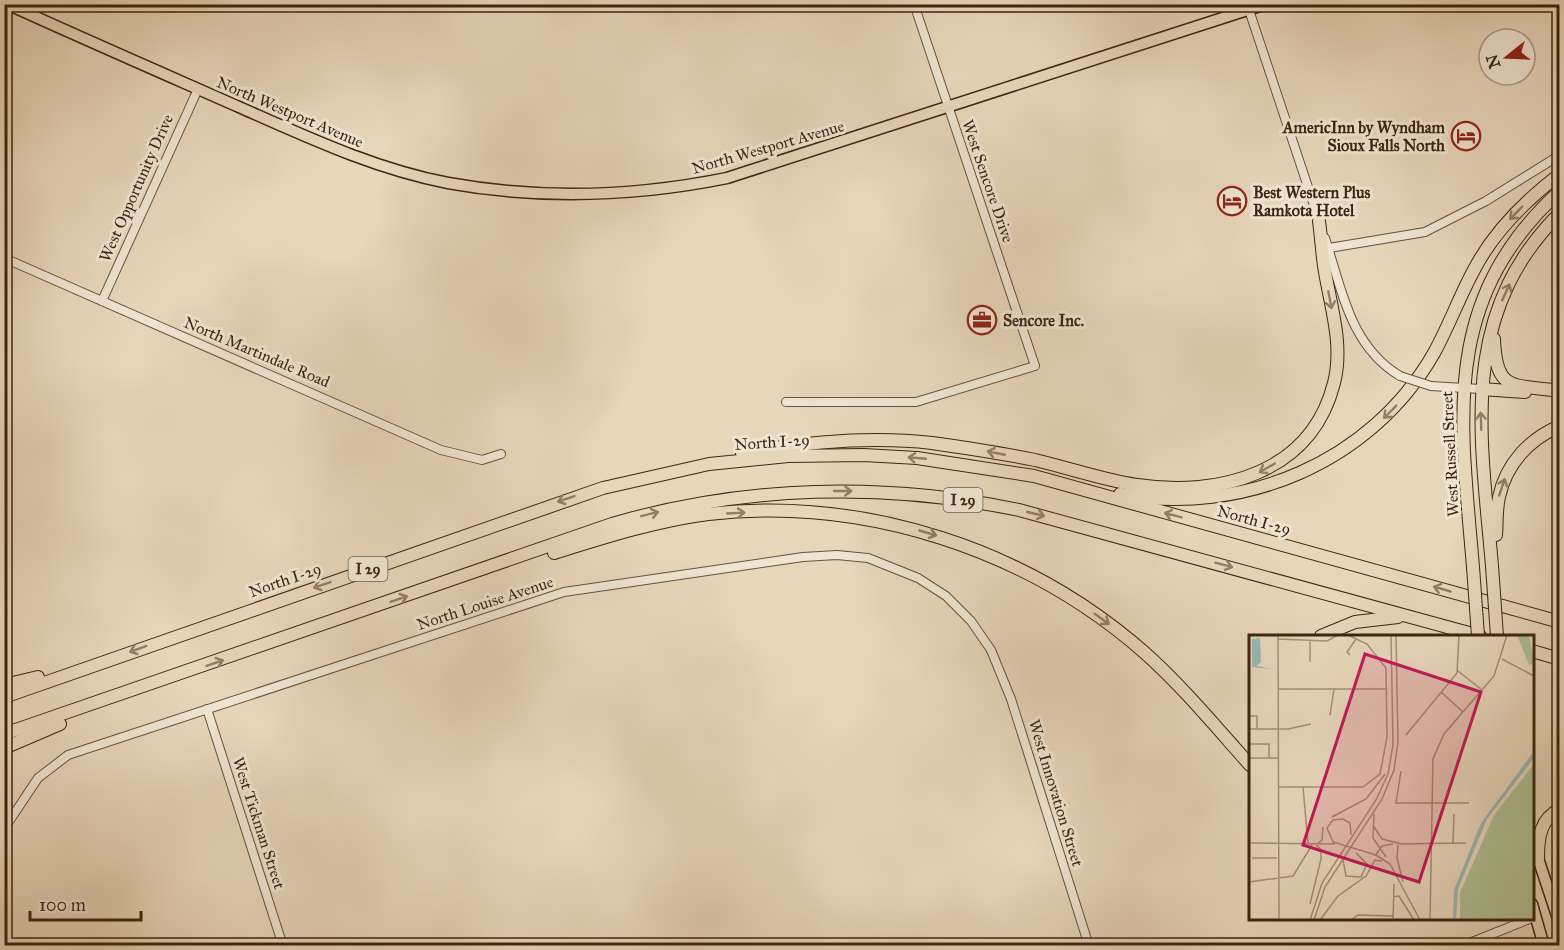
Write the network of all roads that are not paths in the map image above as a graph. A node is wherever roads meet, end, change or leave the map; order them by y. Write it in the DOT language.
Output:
graph roads {
  1 [pos="7,4"];
  2 [pos="914,4"];
  3 [pos="1266,4"];
  4 [pos="1248,7"];
  5 [pos="198,89"];
  6 [pos="948,107"];
  7 [pos="1560,155"];
  8 [pos="1560,174"];
  9 [pos="1560,191"];
  10 [pos="1560,213"];
  11 [pos="1319,221"];
  12 [pos="1325,248"];
  13 [pos="4,258"];
  14 [pos="102,301"];
  15 [pos="1493,325"];
  16 [pos="1462,388"];
  17 [pos="1481,389"];
  18 [pos="1560,392"];
  19 [pos="786,402"];
  20 [pos="1560,426"];
  21 [pos="501,454"];
  22 [pos="710,464"];
  23 [pos="1058,482"];
  24 [pos="514,558"];
  25 [pos="1492,566"];
  26 [pos="1512,609"];
  27 [pos="1560,614"];
  28 [pos="1406,616"];
  29 [pos="1560,622"];
  30 [pos="1323,635"];
  31 [pos="1475,635"];
  32 [pos="1479,635"];
  33 [pos="1497,635"];
  34 [pos="991,650"];
  35 [pos="1534,651"];
  36 [pos="115,657"];
  37 [pos="1560,658"];
  38 [pos="4,686"];
  39 [pos="120,696"];
  40 [pos="4,697"];
  41 [pos="207,709"];
  42 [pos="4,734"];
  43 [pos="4,748"];
  44 [pos="1249,763"];
  45 [pos="1560,809"];
  46 [pos="4,829"];
  47 [pos="1534,844"];
  48 [pos="1538,858"];
  49 [pos="1548,889"];
  50 [pos="1560,896"];
  51 [pos="1534,918"];
  52 [pos="1529,920"];
  53 [pos="1560,925"];
  54 [pos="283,945"];
  55 [pos="1089,945"];
  56 [pos="1462,945"];
  57 [pos="1544,945"];
  1 -- 5 [label="main road, North Westport Avenue"];
  2 -- 6 [label="street, West Sencore Drive"];
  3 -- 4 [label="main road, North Westport Avenue"];
  4 -- 6 [label="main road, North Westport Avenue"];
  4 -- 11 [label="street"];
  5 -- 6 [label="main road, North Westport Avenue"];
  5 -- 14 [label="street, West Opportunity Drive"];
  6 -- 19 [label="street, West Sencore Drive"];
  7 -- 12 [label="street"];
  8 -- 23 [label="highway, one-way"];
  9 -- 16 [label="highway, West Russell Street"];
  15 -- 10 [label="highway, West Russell Street, one-way"];
  11 -- 12 [label="highway"];
  12 -- 16 [label="street, bridge"];
  12 -- 22 [label="highway, one-way"];
  13 -- 14 [label="street, North Martindale Road"];
  14 -- 21 [label="street, North Martindale Road"];
  15 -- 17 [label="highway, West Russell Street"];
  15 -- 18 [label="highway"];
  16 -- 17 [label="street"];
  16 -- 32 [label="highway, West Russell Street, bridge"];
  17 -- 18 [label="highway"];
  25 -- 17 [label="highway, West Russell Street, one-way"];
  25 -- 20 [label="highway, one-way"];
  23 -- 22 [label="highway, North I-29 / I 29, one-way"];
  22 -- 36 [label="highway, North I-29 / I 29, one-way"];
  26 -- 23 [label="highway, North I-29 / I 29, one-way"];
  24 -- 28 [label="highway, I 29, one-way"];
  39 -- 24 [label="highway, I 29, one-way"];
  24 -- 44 [label="highway, one-way"];
  25 -- 33 [label="highway, West Russell Street, bridge"];
  26 -- 27 [label="highway"];
  26 -- 29 [label="highway, North I-29 / I 29"];
  28 -- 30 [label="highway"];
  28 -- 31 [label="highway, I 29"];
  34 -- 41 [label="street, North Louise Avenue"];
  34 -- 55 [label="street, West Innovation Street"];
  35 -- 37 [label="highway"];
  36 -- 38 [label="highway"];
  36 -- 40 [label="highway, North I-29 / I 29"];
  39 -- 42 [label="highway, I 29"];
  39 -- 43 [label="highway"];
  41 -- 46 [label="street, North Louise Avenue"];
  41 -- 54 [label="street, West Tickman Street"];
  45 -- 48 [label="highway"];
  47 -- 48 [label="main road"];
  48 -- 49 [label="main road"];
  49 -- 50 [label="street"];
  49 -- 53 [label="main road"];
  51 -- 57 [label="main road"];
  52 -- 56 [label="street"];
}
